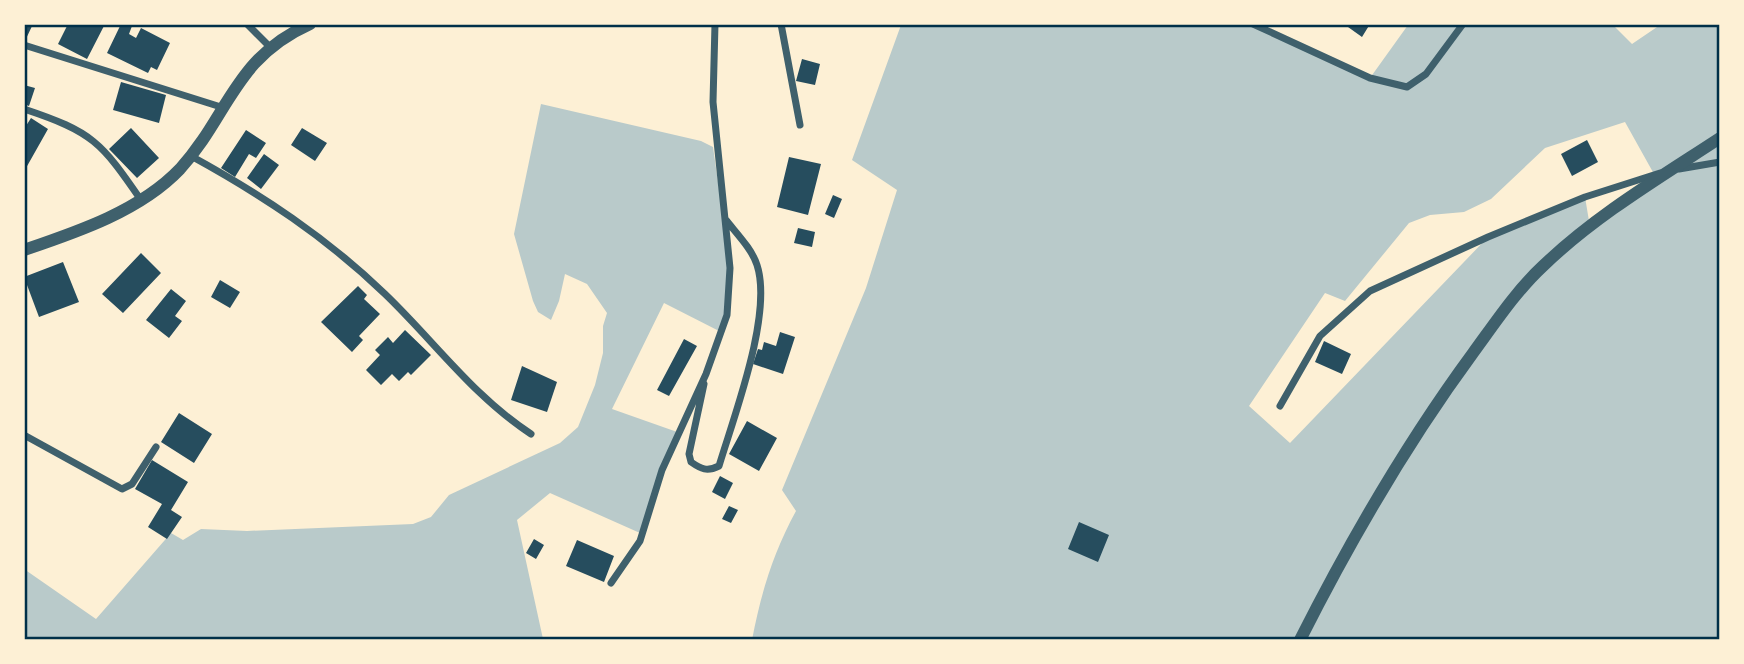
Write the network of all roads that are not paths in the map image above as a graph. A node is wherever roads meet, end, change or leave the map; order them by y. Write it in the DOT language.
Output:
graph roads {
  1 [pos="247,24"];
  2 [pos="310,24"];
  3 [pos="715,24"];
  4 [pos="781,24"];
  5 [pos="1253,24"];
  6 [pos="1463,24"];
  7 [pos="24,45"];
  8 [pos="270,47"];
  9 [pos="221,107"];
  10 [pos="24,109"];
  11 [pos="800,125"];
  12 [pos="1720,138"];
  13 [pos="191,156"];
  14 [pos="1720,162"];
  15 [pos="1671,170"];
  16 [pos="141,200"];
  17 [pos="726,220"];
  18 [pos="24,250"];
  19 [pos="706,374"];
  20 [pos="1280,406"];
  21 [pos="531,434"];
  22 [pos="24,435"];
  23 [pos="156,447"];
  24 [pos="611,583"];
  25 [pos="1300,639"];
  1 -- 8 [label="street"];
  2 -- 8 [label="street"];
  3 -- 17 [label="street"];
  4 -- 11 [label="street"];
  5 -- 6 [label="street"];
  7 -- 9 [label="street"];
  8 -- 9 [label="street"];
  9 -- 13 [label="street"];
  10 -- 16 [label="street"];
  12 -- 15 [label="street"];
  13 -- 16 [label="street"];
  13 -- 21 [label="street"];
  14 -- 15 [label="street"];
  15 -- 20 [label="street"];
  15 -- 25 [label="street"];
  16 -- 18 [label="street"];
  17 -- 19 [label="street"];
  17 -- 19 [label="street"];
  19 -- 24 [label="street"];
  22 -- 23 [label="street"];
}
